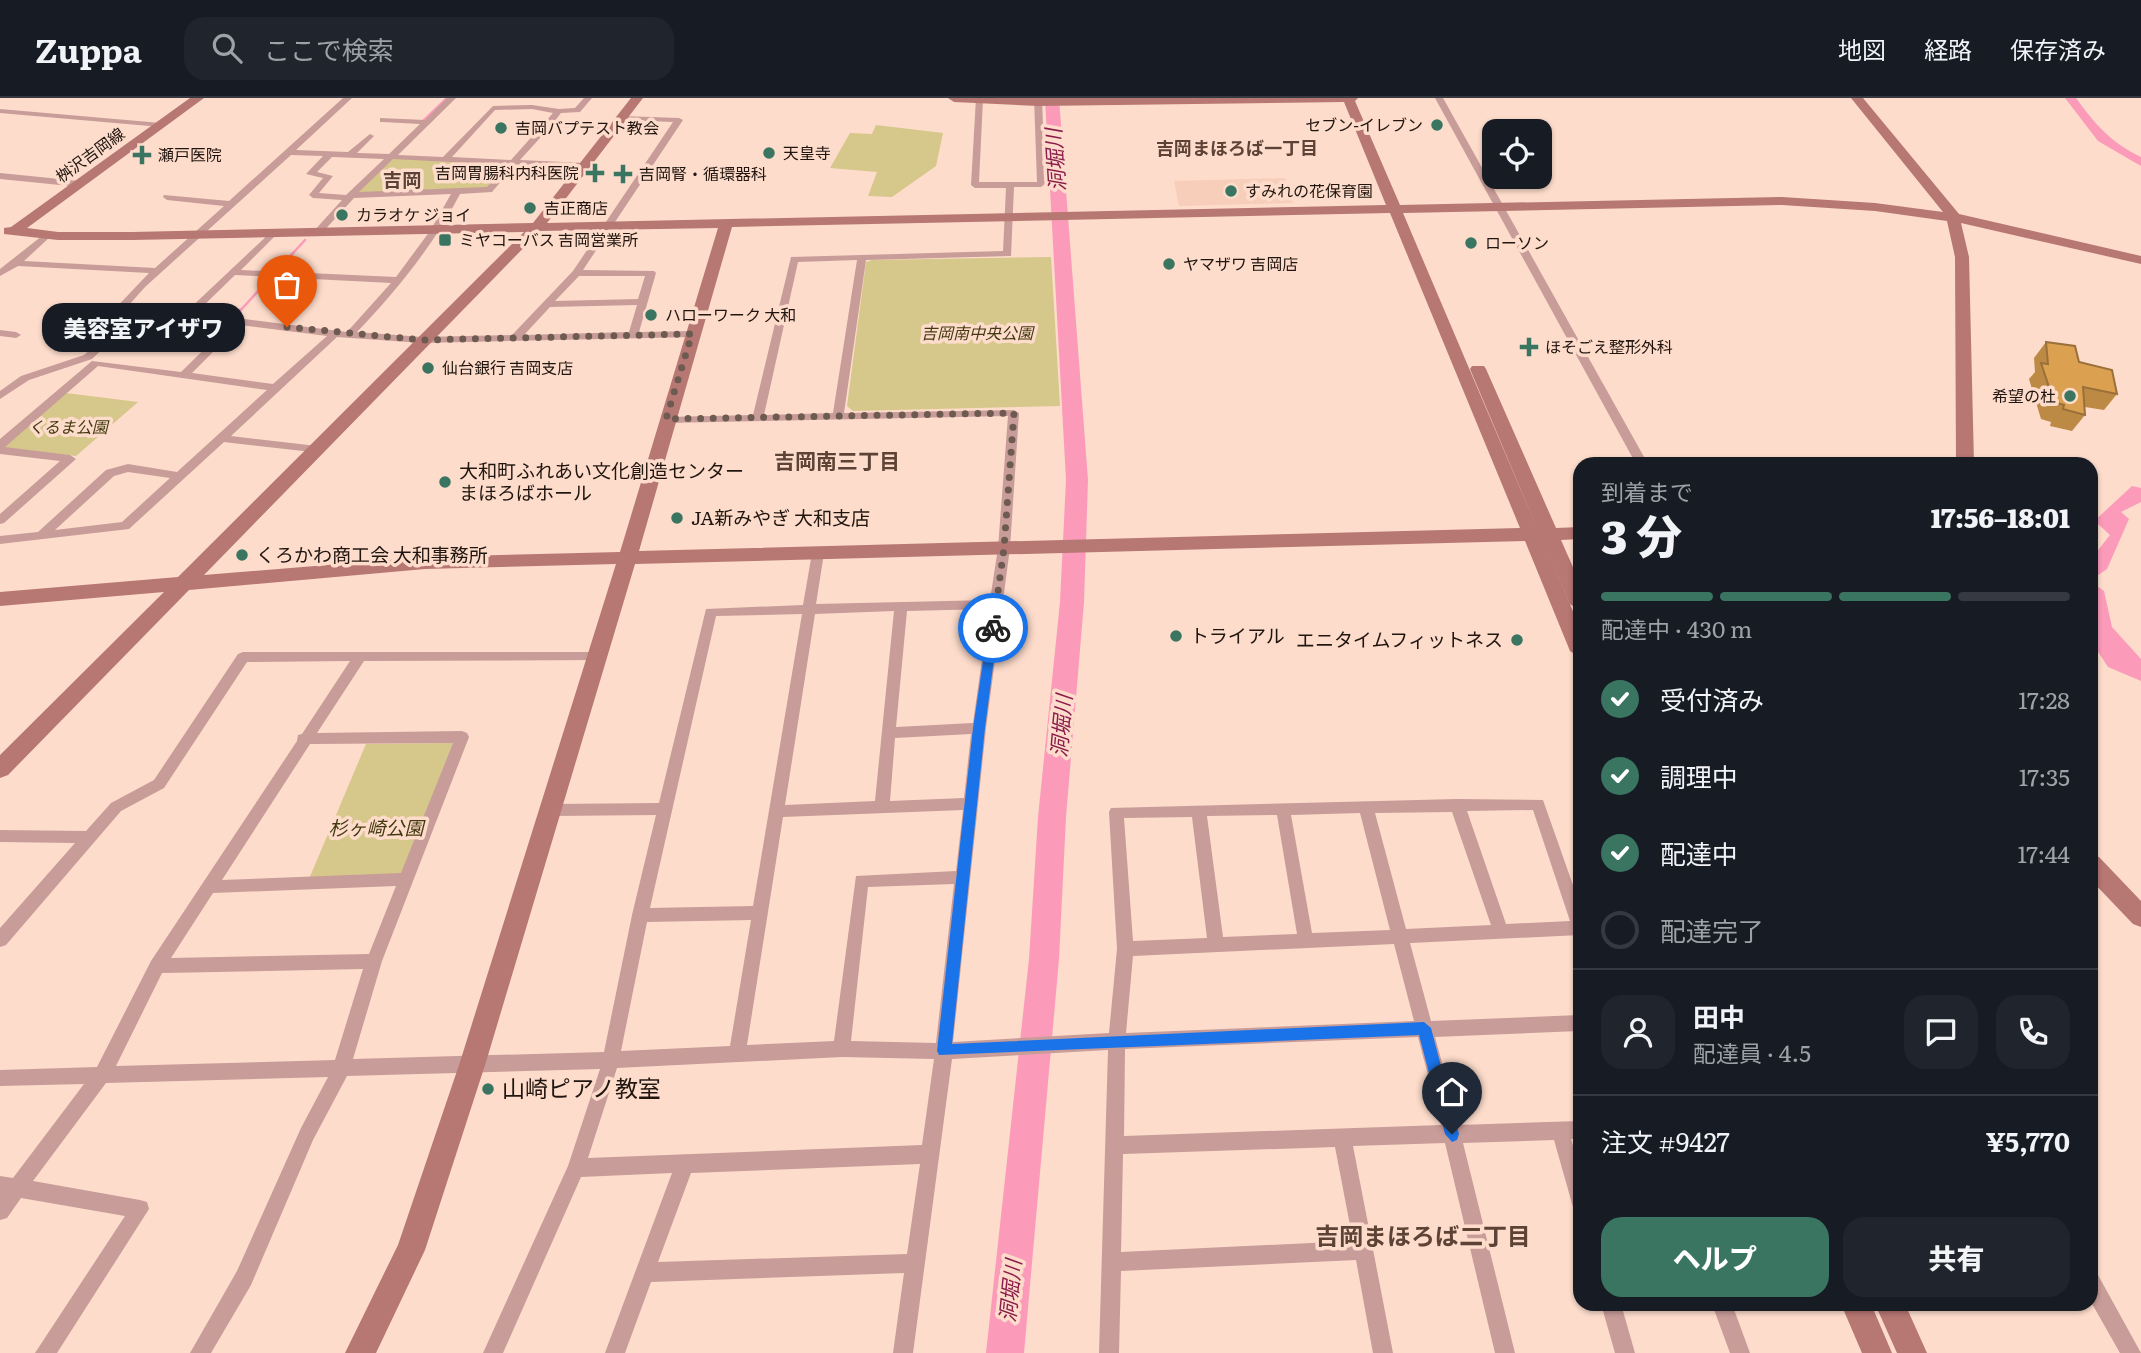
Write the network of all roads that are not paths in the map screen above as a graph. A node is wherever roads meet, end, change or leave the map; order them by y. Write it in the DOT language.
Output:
graph roads {
  1 [pos="198,98"];
  2 [pos="348,98"];
  3 [pos="452,98"];
  4 [pos="540,98"];
  5 [pos="587,98"];
  6 [pos="637,98"];
  7 [pos="954,98"];
  8 [pos="1350,98"];
  9 [pos="1359,98"];
  10 [pos="1439,98"];
  11 [pos="1857,98"];
  12 [pos="979,99"];
  13 [pos="1041,100"];
  14 [pos="532,107"];
  15 [pos="0,111"];
  16 [pos="559,111"];
  17 [pos="383,120"];
  18 [pos="423,122"];
  19 [pos="619,122"];
  20 [pos="547,124"];
  21 [pos="162,125"];
  22 [pos="370,136"];
  23 [pos="288,152"];
  24 [pos="331,153"];
  25 [pos="351,154"];
  26 [pos="387,156"];
  27 [pos="446,159"];
  28 [pos="514,162"];
  29 [pos="584,166"];
  30 [pos="0,176"];
  31 [pos="80,184"];
  32 [pos="1010,185"];
  33 [pos="456,192"];
  34 [pos="167,197"];
  35 [pos="347,197"];
  36 [pos="231,204"];
  37 [pos="1497,205"];
  38 [pos="1400,207"];
  39 [pos="1010,215"];
  40 [pos="1953,216"];
  41 [pos="726,223"];
  42 [pos="607,225"];
  43 [pos="537,227"];
  44 [pos="439,228"];
  45 [pos="7,231"];
  46 [pos="318,232"];
  47 [pos="273,233"];
  48 [pos="47,235"];
  49 [pos="198,235"];
  50 [pos="862,258"];
  51 [pos="2141,260"];
  52 [pos="16,263"];
  53 [pos="158,271"];
  54 [pos="232,272"];
  55 [pos="0,273"];
  56 [pos="576,273"];
  57 [pos="398,280"];
  58 [pos="643,302"];
  59 [pos="549,304"];
  60 [pos="122,307"];
  61 [pos="190,314"];
  62 [pos="238,321"];
  63 [pos="0,333"];
  64 [pos="335,334"];
  65 [pos="350,334"];
  66 [pos="692,334"];
  67 [pos="16,335"];
  68 [pos="633,335"];
  69 [pos="514,339"];
  70 [pos="422,340"];
  71 [pos="92,360"];
  72 [pos="184,374"];
  73 [pos="276,388"];
  74 [pos="0,396"];
  75 [pos="838,415"];
  76 [pos="758,417"];
  77 [pos="666,419"];
  78 [pos="223,438"];
  79 [pos="0,447"];
  80 [pos="317,450"];
  81 [pos="1638,457"];
  82 [pos="1965,457"];
  83 [pos="181,476"];
  84 [pos="0,520"];
  85 [pos="1573,533"];
  86 [pos="1540,534"];
  87 [pos="40,537"];
  88 [pos="0,540"];
  89 [pos="1004,548"];
  90 [pos="818,553"];
  91 [pos="628,556"];
  92 [pos="181,585"];
  93 [pos="1573,592"];
  94 [pos="0,599"];
  95 [pos="996,604"];
  96 [pos="901,606"];
  97 [pos="807,608"];
  98 [pos="1573,631"];
  99 [pos="599,655"];
  100 [pos="359,658"];
  101 [pos="979,728"];
  102 [pos="891,733"];
  103 [pos="303,739"];
  104 [pos="0,769"];
  105 [pos="971,804"];
  106 [pos="1457,805"];
  107 [pos="882,806"];
  108 [pos="1366,807"];
  109 [pos="666,809"];
  110 [pos="1283,809"];
  111 [pos="552,810"];
  112 [pos="775,811"];
  113 [pos="1199,811"];
  114 [pos="0,836"];
  115 [pos="86,838"];
  116 [pos="2098,871"];
  117 [pos="964,877"];
  118 [pos="407,878"];
  119 [pos="207,887"];
  120 [pos="1573,907"];
  121 [pos="758,914"];
  122 [pos="640,915"];
  123 [pos="2141,916"];
  124 [pos="1573,928"];
  125 [pos="1501,932"];
  126 [pos="1399,938"];
  127 [pos="0,940"];
  128 [pos="1306,942"];
  129 [pos="1216,944"];
  130 [pos="1125,949"];
  131 [pos="374,961"];
  132 [pos="157,967"];
  133 [pos="1573,1023"];
  134 [pos="1424,1028"];
  135 [pos="1117,1041"];
  136 [pos="842,1049"];
  137 [pos="944,1051"];
  138 [pos="737,1055"];
  139 [pos="611,1060"];
  140 [pos="473,1062"];
  141 [pos="341,1069"];
  142 [pos="103,1073"];
  143 [pos="0,1078"];
  144 [pos="1573,1130"];
  145 [pos="1560,1131"];
  146 [pos="1452,1134"];
  147 [pos="1343,1139"];
  148 [pos="1113,1145"];
  149 [pos="930,1154"];
  150 [pos="685,1163"];
  151 [pos="576,1168"];
  152 [pos="1573,1176"];
  153 [pos="9,1186"];
  154 [pos="0,1211"];
  155 [pos="1365,1251"];
  156 [pos="1110,1262"];
  157 [pos="916,1263"];
  158 [pos="646,1272"];
  159 [pos="2098,1294"];
  160 [pos="1613,1311"];
  161 [pos="1725,1311"];
  162 [pos="1859,1311"];
  163 [pos="1893,1311"];
  164 [pos="45,1353"];
  165 [pos="201,1353"];
  166 [pos="360,1353"];
  167 [pos="493,1353"];
  168 [pos="615,1353"];
  169 [pos="903,1353"];
  170 [pos="1108,1353"];
  171 [pos="1383,1353"];
  172 [pos="1505,1353"];
  173 [pos="1625,1353"];
  174 [pos="1740,1353"];
  175 [pos="1877,1353"];
  176 [pos="1912,1353"];
  177 [pos="2131,1353"];
  1 -- 21 [label="street, 桝沢吉岡線"];
  2 -- 23 [label="street"];
  3 -- 18 [label="street"];
  4 -- 14 [label="street"];
  5 -- 16 [label="street"];
  6 -- 19 [label="street"];
  7 -- 12 [label="street"];
  8 -- 13 [label="street"];
  8 -- 38 [label="street"];
  9 -- 38 [label="street"];
  10 -- 37 [label="street"];
  11 -- 40 [label="street"];
  12 -- 13 [label="street"];
  12 -- 32 [label="street"];
  13 -- 32 [label="street"];
  14 -- 16 [label="street"];
  14 -- 27 [label="street"];
  15 -- 21 [label="street"];
  16 -- 20 [label="street"];
  17 -- 18 [label="street"];
  18 -- 26 [label="street"];
  19 -- 20 [label="street"];
  19 -- 29 [label="street"];
  19 -- 42 [label="street"];
  20 -- 28 [label="street"];
  21 -- 31 [label="street, 桝沢吉岡線"];
  22 -- 25 [label="street"];
  23 -- 24 [label="street"];
  23 -- 36 [label="street"];
  24 -- 25 [label="street"];
  24 -- 35 [label="street"];
  25 -- 26 [label="street"];
  26 -- 27 [label="street"];
  26 -- 35 [label="street"];
  27 -- 28 [label="street"];
  28 -- 29 [label="street"];
  28 -- 33 [label="street"];
  29 -- 43 [label="street"];
  30 -- 31 [label="street"];
  31 -- 45 [label="street, 桝沢吉岡線"];
  32 -- 39 [label="street"];
  33 -- 35 [label="street"];
  33 -- 44 [label="street"];
  34 -- 36 [label="street"];
  35 -- 46 [label="street"];
  36 -- 49 [label="street"];
  37 -- 38 [label="street"];
  37 -- 40 [label="street"];
  37 -- 81 [label="street"];
  38 -- 39 [label="street"];
  38 -- 86 [label="street"];
  39 -- 41 [label="street"];
  39 -- 50 [label="street"];
  40 -- 51 [label="street"];
  40 -- 82 [label="street"];
  41 -- 42 [label="street"];
  41 -- 66 [label="street"];
  42 -- 43 [label="street"];
  42 -- 56 [label="street"];
  43 -- 44 [label="street"];
  43 -- 70 [label="street"];
  44 -- 46 [label="street"];
  44 -- 57 [label="street"];
  45 -- 48 [label="street"];
  46 -- 47 [label="street"];
  47 -- 49 [label="street"];
  47 -- 54 [label="street"];
  48 -- 49 [label="street"];
  48 -- 52 [label="street"];
  49 -- 53 [label="street"];
  50 -- 75 [label="street"];
  50 -- 76 [label="street"];
  52 -- 53 [label="street"];
  52 -- 55 [label="street"];
  53 -- 60 [label="street"];
  54 -- 57 [label="street"];
  54 -- 61 [label="street"];
  56 -- 58 [label="street"];
  56 -- 59 [label="street"];
  57 -- 65 [label="street"];
  58 -- 59 [label="street"];
  58 -- 68 [label="street"];
  59 -- 69 [label="street"];
  60 -- 61 [label="street"];
  60 -- 71 [label="street"];
  61 -- 62 [label="street"];
  62 -- 64 [label="street"];
  62 -- 72 [label="street"];
  63 -- 67 [label="street"];
  64 -- 65 [label="street"];
  64 -- 73 [label="street"];
  65 -- 70 [label="street"];
  66 -- 68 [label="street"];
  66 -- 77 [label="street"];
  68 -- 69 [label="street"];
  69 -- 70 [label="street"];
  70 -- 80 [label="street"];
  71 -- 72 [label="street"];
  71 -- 74 [label="street"];
  71 -- 79 [label="street"];
  72 -- 73 [label="street"];
  73 -- 78 [label="street"];
  75 -- 76 [label="street"];
  75 -- 89 [label="street"];
  76 -- 77 [label="street"];
  77 -- 91 [label="street"];
  78 -- 80 [label="street"];
  78 -- 83 [label="street"];
  79 -- 84 [label="street"];
  80 -- 92 [label="street"];
  83 -- 87 [label="street"];
  83 -- 87 [label="street"];
  85 -- 86 [label="street"];
  86 -- 89 [label="street"];
  86 -- 93 [label="street"];
  86 -- 98 [label="street"];
  87 -- 88 [label="street"];
  89 -- 90 [label="street"];
  89 -- 95 [label="street"];
  90 -- 91 [label="street"];
  90 -- 97 [label="street"];
  91 -- 92 [label="street"];
  91 -- 99 [label="street"];
  92 -- 94 [label="street"];
  92 -- 104 [label="street"];
  95 -- 96 [label="street"];
  95 -- 101 [label="street"];
  96 -- 97 [label="street"];
  96 -- 102 [label="street"];
  97 -- 109 [label="street"];
  97 -- 112 [label="street"];
  99 -- 100 [label="street"];
  99 -- 111 [label="street"];
  100 -- 103 [label="street"];
  100 -- 115 [label="street"];
  101 -- 102 [label="street"];
  101 -- 105 [label="street"];
  102 -- 107 [label="street"];
  103 -- 118 [label="street"];
  103 -- 119 [label="street"];
  105 -- 107 [label="street"];
  105 -- 117 [label="street"];
  106 -- 108 [label="street"];
  106 -- 120 [label="street"];
  106 -- 125 [label="street"];
  107 -- 112 [label="street"];
  108 -- 110 [label="street"];
  108 -- 126 [label="street"];
  109 -- 111 [label="street"];
  109 -- 122 [label="street"];
  110 -- 113 [label="street"];
  110 -- 128 [label="street"];
  111 -- 140 [label="street"];
  112 -- 121 [label="street"];
  113 -- 129 [label="street"];
  113 -- 130 [label="street"];
  114 -- 115 [label="street"];
  115 -- 127 [label="street"];
  116 -- 123 [label="street"];
  117 -- 136 [label="street"];
  117 -- 137 [label="street"];
  118 -- 119 [label="street"];
  118 -- 131 [label="street"];
  119 -- 132 [label="street"];
  121 -- 122 [label="street"];
  121 -- 138 [label="street"];
  122 -- 139 [label="street"];
  124 -- 125 [label="street"];
  125 -- 126 [label="street"];
  126 -- 128 [label="street"];
  126 -- 134 [label="street"];
  128 -- 129 [label="street"];
  129 -- 130 [label="street"];
  130 -- 135 [label="street"];
  131 -- 132 [label="street"];
  131 -- 141 [label="street"];
  132 -- 142 [label="street"];
  133 -- 134 [label="street"];
  134 -- 135 [label="street"];
  134 -- 146 [label="street"];
  135 -- 137 [label="street"];
  135 -- 148 [label="street"];
  136 -- 137 [label="street"];
  136 -- 138 [label="street"];
  137 -- 149 [label="street"];
  138 -- 139 [label="street"];
  139 -- 140 [label="street"];
  139 -- 151 [label="street"];
  140 -- 141 [label="street"];
  140 -- 166 [label="street"];
  141 -- 142 [label="street"];
  141 -- 165 [label="street"];
  142 -- 143 [label="street"];
  142 -- 153 [label="street"];
  144 -- 145 [label="street"];
  145 -- 146 [label="street"];
  145 -- 152 [label="street"];
  146 -- 147 [label="street"];
  146 -- 172 [label="street"];
  147 -- 148 [label="street"];
  147 -- 155 [label="street"];
  148 -- 156 [label="street"];
  149 -- 150 [label="street"];
  149 -- 157 [label="street"];
  150 -- 151 [label="street"];
  150 -- 158 [label="street"];
  151 -- 167 [label="street"];
  153 -- 154 [label="street"];
  153 -- 164 [label="street"];
  155 -- 156 [label="street"];
  155 -- 171 [label="street"];
  156 -- 170 [label="street"];
  157 -- 158 [label="street"];
  157 -- 169 [label="street"];
  158 -- 168 [label="street"];
  159 -- 177 [label="street"];
  160 -- 173 [label="street"];
  161 -- 174 [label="street"];
  162 -- 175 [label="street"];
  163 -- 176 [label="street"];
}
